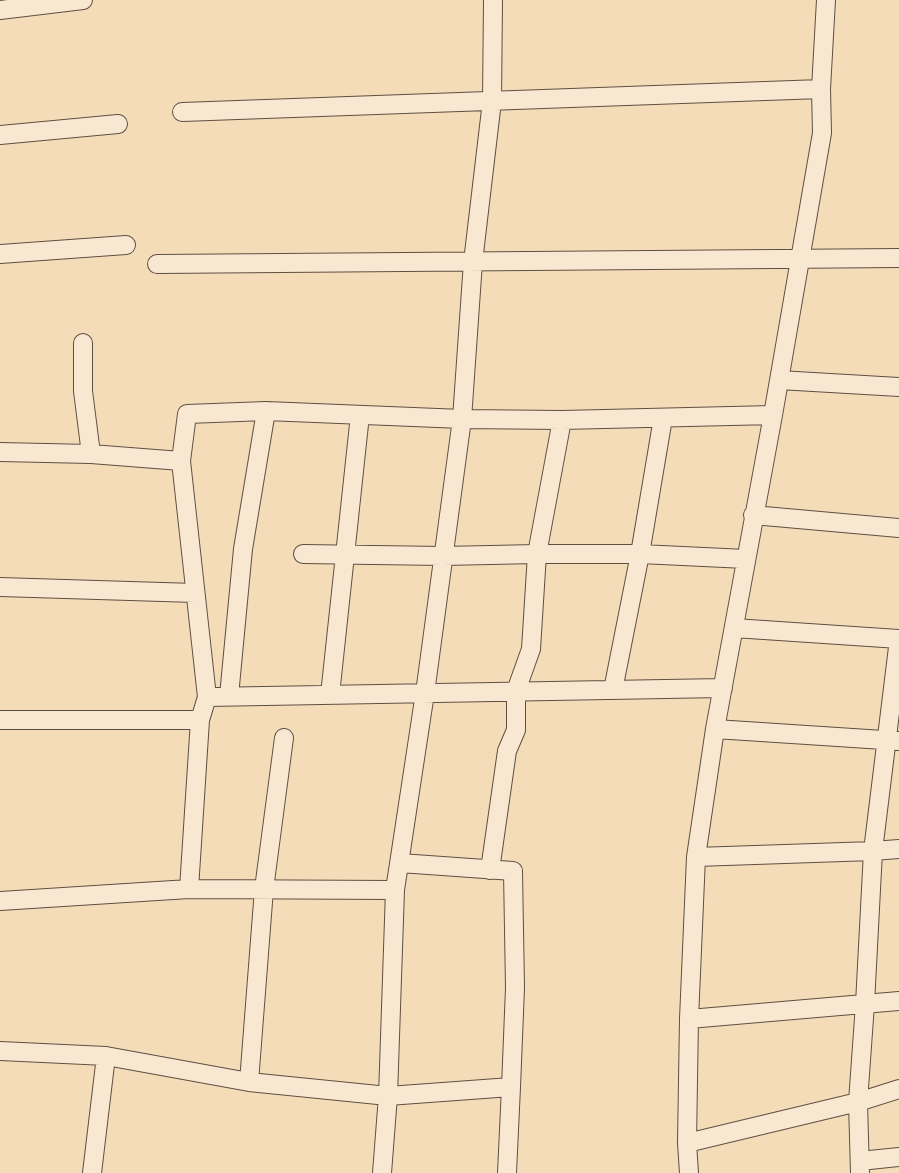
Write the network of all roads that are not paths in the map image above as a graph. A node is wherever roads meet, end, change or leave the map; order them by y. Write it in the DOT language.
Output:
graph roads {
  1 [pos="83,0"];
  2 [pos="493,0"];
  3 [pos="826,0"];
  4 [pos="0,10"];
  5 [pos="821,89"];
  6 [pos="492,101"];
  7 [pos="182,112"];
  8 [pos="118,124"];
  9 [pos="0,135"];
  10 [pos="126,245"];
  11 [pos="0,254"];
  12 [pos="899,258"];
  13 [pos="799,259"];
  14 [pos="472,262"];
  15 [pos="157,264"];
  16 [pos="83,343"];
  17 [pos="779,380"];
  18 [pos="899,387"];
  19 [pos="266,411"];
  20 [pos="360,415"];
  21 [pos="773,415"];
  22 [pos="662,418"];
  23 [pos="462,419"];
  24 [pos="562,420"];
  25 [pos="0,452"];
  26 [pos="91,454"];
  27 [pos="180,461"];
  28 [pos="753,516"];
  29 [pos="899,528"];
  30 [pos="303,554"];
  31 [pos="345,554"];
  32 [pos="537,554"];
  33 [pos="640,554"];
  34 [pos="444,556"];
  35 [pos="746,559"];
  36 [pos="0,587"];
  37 [pos="196,593"];
  38 [pos="734,628"];
  39 [pos="899,639"];
  40 [pos="722,688"];
  41 [pos="613,690"];
  42 [pos="516,691"];
  43 [pos="425,693"];
  44 [pos="330,694"];
  45 [pos="229,696"];
  46 [pos="208,697"];
  47 [pos="0,720"];
  48 [pos="200,720"];
  49 [pos="715,729"];
  50 [pos="284,738"];
  51 [pos="893,741"];
  52 [pos="899,850"];
  53 [pos="872,851"];
  54 [pos="696,857"];
  55 [pos="400,863"];
  56 [pos="490,870"];
  57 [pos="189,889"];
  58 [pos="264,889"];
  59 [pos="395,890"];
  60 [pos="0,901"];
  61 [pos="899,1001"];
  62 [pos="865,1004"];
  63 [pos="689,1019"];
  64 [pos="0,1051"];
  65 [pos="106,1056"];
  66 [pos="249,1082"];
  67 [pos="511,1088"];
  68 [pos="899,1089"];
  69 [pos="388,1096"];
  70 [pos="858,1102"];
  71 [pos="687,1143"];
  72 [pos="899,1157"];
  73 [pos="860,1167"];
  74 [pos="92,1173"];
  75 [pos="382,1173"];
  76 [pos="507,1173"];
  77 [pos="688,1173"];
  1 -- 4 [label="street"];
  2 -- 6 [label="street"];
  3 -- 5 [label="street"];
  5 -- 6 [label="street"];
  5 -- 13 [label="street"];
  6 -- 7 [label="street"];
  6 -- 14 [label="street"];
  8 -- 9 [label="street"];
  10 -- 11 [label="street"];
  12 -- 13 [label="street"];
  13 -- 14 [label="street"];
  13 -- 17 [label="street"];
  14 -- 15 [label="street"];
  14 -- 23 [label="street"];
  16 -- 26 [label="street"];
  17 -- 18 [label="street"];
  17 -- 21 [label="street"];
  19 -- 20 [label="street"];
  19 -- 27 [label="street"];
  19 -- 45 [label="street"];
  20 -- 23 [label="street"];
  20 -- 31 [label="street"];
  21 -- 22 [label="street"];
  21 -- 28 [label="street"];
  22 -- 24 [label="street"];
  22 -- 33 [label="street"];
  23 -- 24 [label="street"];
  23 -- 34 [label="street"];
  24 -- 32 [label="street"];
  25 -- 26 [label="street"];
  26 -- 27 [label="street"];
  27 -- 37 [label="street"];
  28 -- 29 [label="street"];
  28 -- 35 [label="street"];
  30 -- 31 [label="street"];
  31 -- 34 [label="street"];
  31 -- 44 [label="street"];
  32 -- 33 [label="street"];
  32 -- 34 [label="street"];
  32 -- 42 [label="street"];
  33 -- 35 [label="street"];
  33 -- 41 [label="street"];
  34 -- 43 [label="street"];
  35 -- 38 [label="street"];
  36 -- 37 [label="street"];
  37 -- 46 [label="street"];
  38 -- 39 [label="street"];
  38 -- 40 [label="street"];
  39 -- 51 [label="street"];
  40 -- 41 [label="street"];
  40 -- 49 [label="street"];
  41 -- 42 [label="street"];
  42 -- 43 [label="street"];
  42 -- 56 [label="street"];
  43 -- 44 [label="street"];
  43 -- 55 [label="street"];
  44 -- 45 [label="street"];
  45 -- 46 [label="street"];
  46 -- 48 [label="street"];
  47 -- 48 [label="street"];
  48 -- 57 [label="street"];
  49 -- 51 [label="street"];
  49 -- 54 [label="street"];
  50 -- 58 [label="street"];
  51 -- 53 [label="street"];
  52 -- 53 [label="street"];
  53 -- 54 [label="street"];
  53 -- 62 [label="street"];
  54 -- 63 [label="street"];
  55 -- 56 [label="street"];
  55 -- 59 [label="street"];
  56 -- 67 [label="street"];
  57 -- 58 [label="street"];
  57 -- 60 [label="street"];
  58 -- 59 [label="street"];
  58 -- 66 [label="street"];
  59 -- 69 [label="street"];
  61 -- 62 [label="street"];
  62 -- 63 [label="street"];
  62 -- 70 [label="street"];
  63 -- 71 [label="street"];
  64 -- 65 [label="street"];
  65 -- 66 [label="street"];
  65 -- 74 [label="street"];
  66 -- 69 [label="street"];
  67 -- 69 [label="street"];
  67 -- 76 [label="street"];
  68 -- 70 [label="street"];
  69 -- 75 [label="street"];
  70 -- 71 [label="street"];
  70 -- 73 [label="street"];
  71 -- 77 [label="street"];
  72 -- 73 [label="street"];
}
